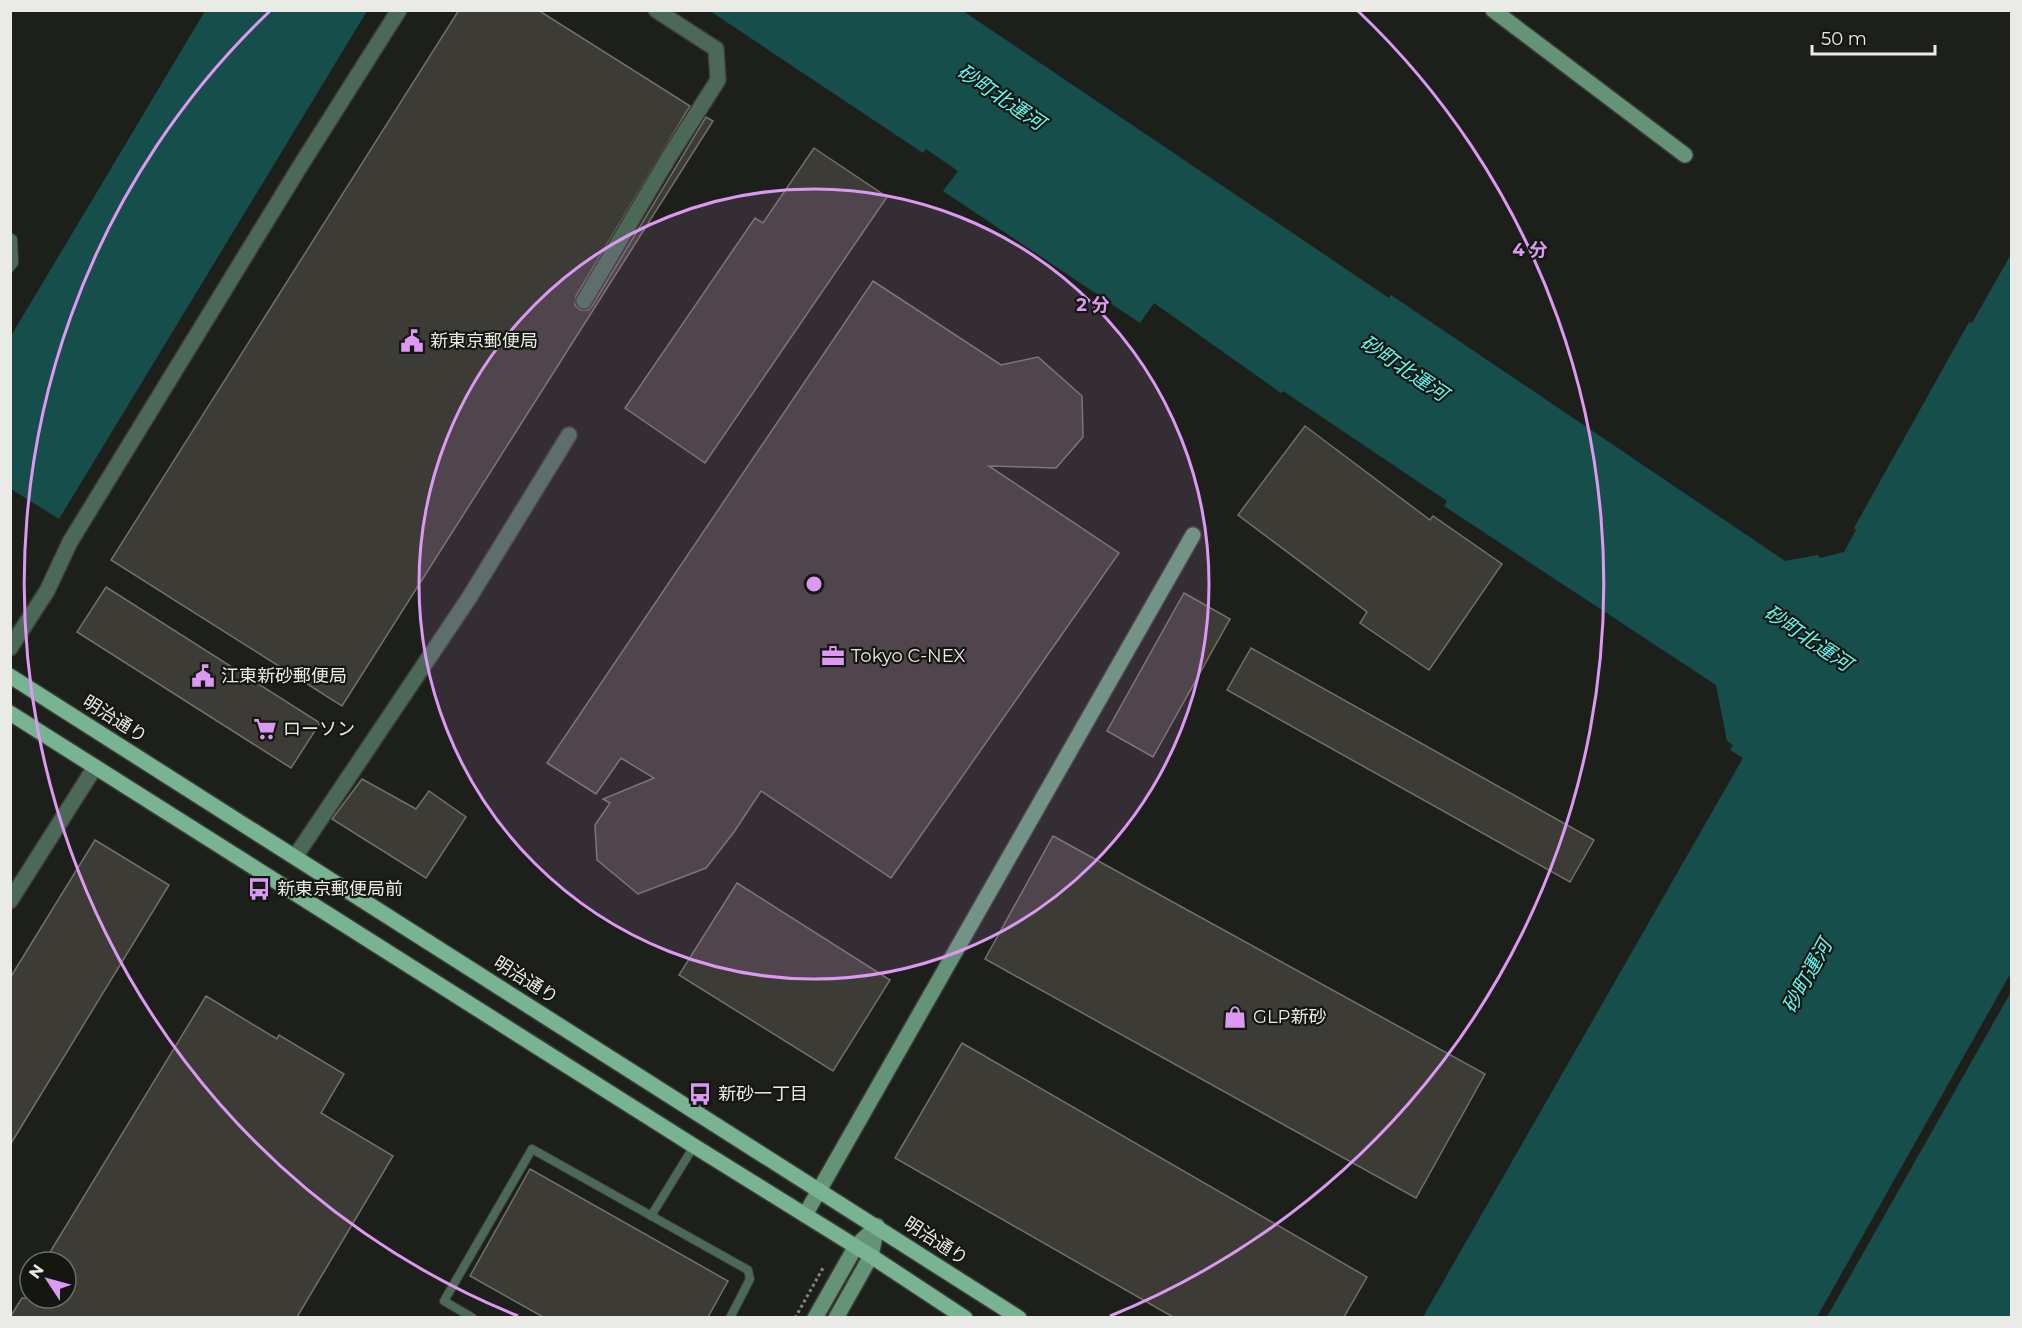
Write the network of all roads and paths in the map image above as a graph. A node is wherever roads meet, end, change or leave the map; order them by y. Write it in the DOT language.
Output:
graph roads {
  1 [pos="399,10"];
  2 [pos="656,10"];
  3 [pos="1493,10"];
  4 [pos="1685,155"];
  5 [pos="10,237"];
  6 [pos="10,268"];
  7 [pos="584,301"];
  8 [pos="569,435"];
  9 [pos="1193,535"];
  10 [pos="10,648"];
  11 [pos="10,676"];
  12 [pos="10,713"];
  13 [pos="95,767"];
  14 [pos="295,857"];
  15 [pos="10,901"];
  16 [pos="694,1146"];
  17 [pos="820,1190"];
  18 [pos="805,1215"];
  19 [pos="651,1216"];
  20 [pos="877,1226"];
  21 [pos="856,1246"];
  22 [pos="871,1256"];
  23 [pos="823,1269"];
  24 [pos="473,1317"];
  25 [pos="730,1317"];
  26 [pos="795,1317"];
  27 [pos="815,1317"];
  28 [pos="836,1317"];
  29 [pos="964,1317"];
  30 [pos="1019,1317"];
  1 -- 10 [label="street"];
  2 -- 7 [label="street"];
  3 -- 4 [label="street"];
  5 -- 6 [label="lane"];
  8 -- 14 [label="street"];
  9 -- 17 [label="street"];
  11 -- 14 [label="main road, 明治通り"];
  12 -- 13 [label="main road"];
  13 -- 15 [label="street"];
  13 -- 16 [label="main road"];
  14 -- 17 [label="main road, 明治通り"];
  16 -- 18 [label="main road"];
  16 -- 19 [label="lane"];
  17 -- 18 [label="street"];
  17 -- 20 [label="main road, 明治通り"];
  18 -- 21 [label="main road"];
  19 -- 24 [label="lane"];
  19 -- 25 [label="lane"];
  20 -- 21 [label="street"];
  20 -- 22 [label="street"];
  20 -- 30 [label="main road, 明治通り"];
  21 -- 22 [label="main road"];
  21 -- 27 [label="street"];
  22 -- 28 [label="street"];
  22 -- 29 [label="main road"];
  23 -- 26 [label="path"];
}
